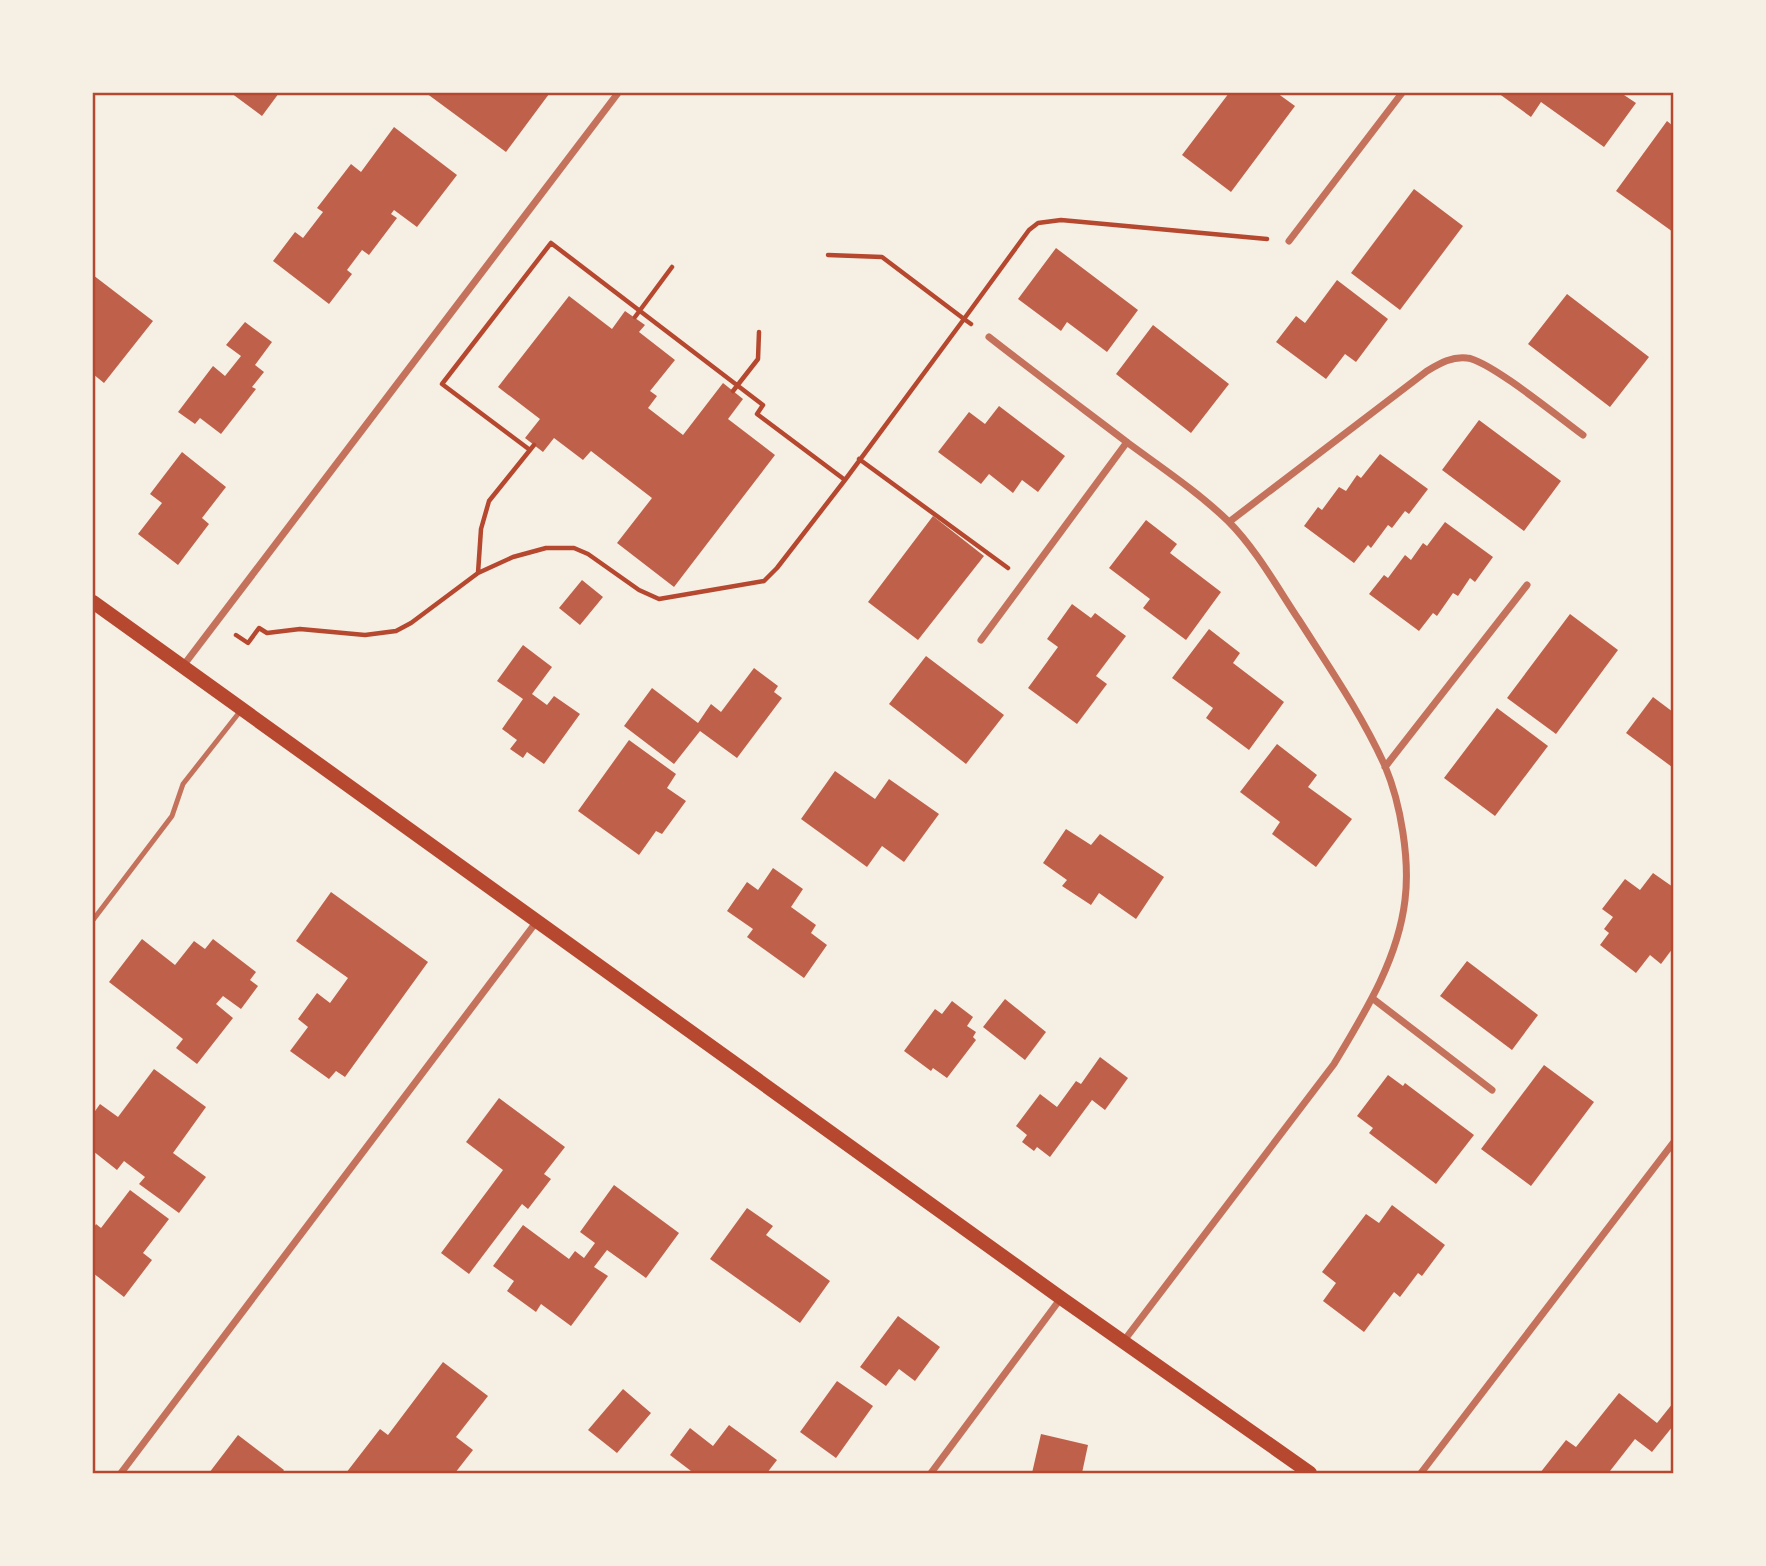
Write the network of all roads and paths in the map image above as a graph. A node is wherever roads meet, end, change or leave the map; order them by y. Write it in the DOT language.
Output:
graph roads {
  1 [pos="618,93"];
  2 [pos="1402,93"];
  3 [pos="1289,242"];
  4 [pos="828,255"];
  5 [pos="672,267"];
  6 [pos="639,311"];
  7 [pos="635,317"];
  8 [pos="964,319"];
  9 [pos="759,332"];
  10 [pos="989,337"];
  11 [pos="738,385"];
  12 [pos="733,391"];
  13 [pos="1583,435"];
  14 [pos="1127,442"];
  15 [pos="859,459"];
  16 [pos="845,480"];
  17 [pos="1229,522"];
  18 [pos="478,573"];
  19 [pos="1025,581"];
  20 [pos="1528,585"];
  21 [pos="93,602"];
  22 [pos="236,635"];
  23 [pos="981,640"];
  24 [pos="183,666"];
  25 [pos="243,708"];
  26 [pos="1385,767"];
  27 [pos="93,920"];
  28 [pos="537,921"];
  29 [pos="1372,998"];
  30 [pos="1492,1090"];
  31 [pos="1673,1143"];
  32 [pos="1060,1298"];
  33 [pos="1123,1343"];
  34 [pos="121,1473"];
  35 [pos="930,1473"];
  36 [pos="1310,1473"];
  37 [pos="1422,1473"];
  1 -- 24 [label="street"];
  2 -- 3 [label="street"];
  3 -- 8 [label="path"];
  4 -- 8 [label="path"];
  5 -- 6 [label="path"];
  6 -- 7 [label="path"];
  6 -- 11 [label="path"];
  6 -- 18 [label="path"];
  8 -- 10 [label="path"];
  8 -- 15 [label="path"];
  9 -- 11 [label="path"];
  10 -- 14 [label="street"];
  11 -- 12 [label="path"];
  11 -- 16 [label="path"];
  13 -- 17 [label="street"];
  14 -- 17 [label="street"];
  14 -- 19 [label="street"];
  15 -- 16 [label="path"];
  15 -- 19 [label="path"];
  16 -- 18 [label="path"];
  17 -- 26 [label="street"];
  18 -- 22 [label="path"];
  19 -- 23 [label="street"];
  20 -- 26 [label="street"];
  21 -- 24 [label="main road"];
  24 -- 25 [label="main road"];
  25 -- 27 [label="lane"];
  25 -- 28 [label="main road"];
  26 -- 29 [label="street"];
  28 -- 32 [label="main road"];
  28 -- 34 [label="street"];
  29 -- 30 [label="street"];
  29 -- 33 [label="street"];
  31 -- 37 [label="street"];
  32 -- 33 [label="main road"];
  32 -- 35 [label="street"];
  33 -- 36 [label="main road"];
}
